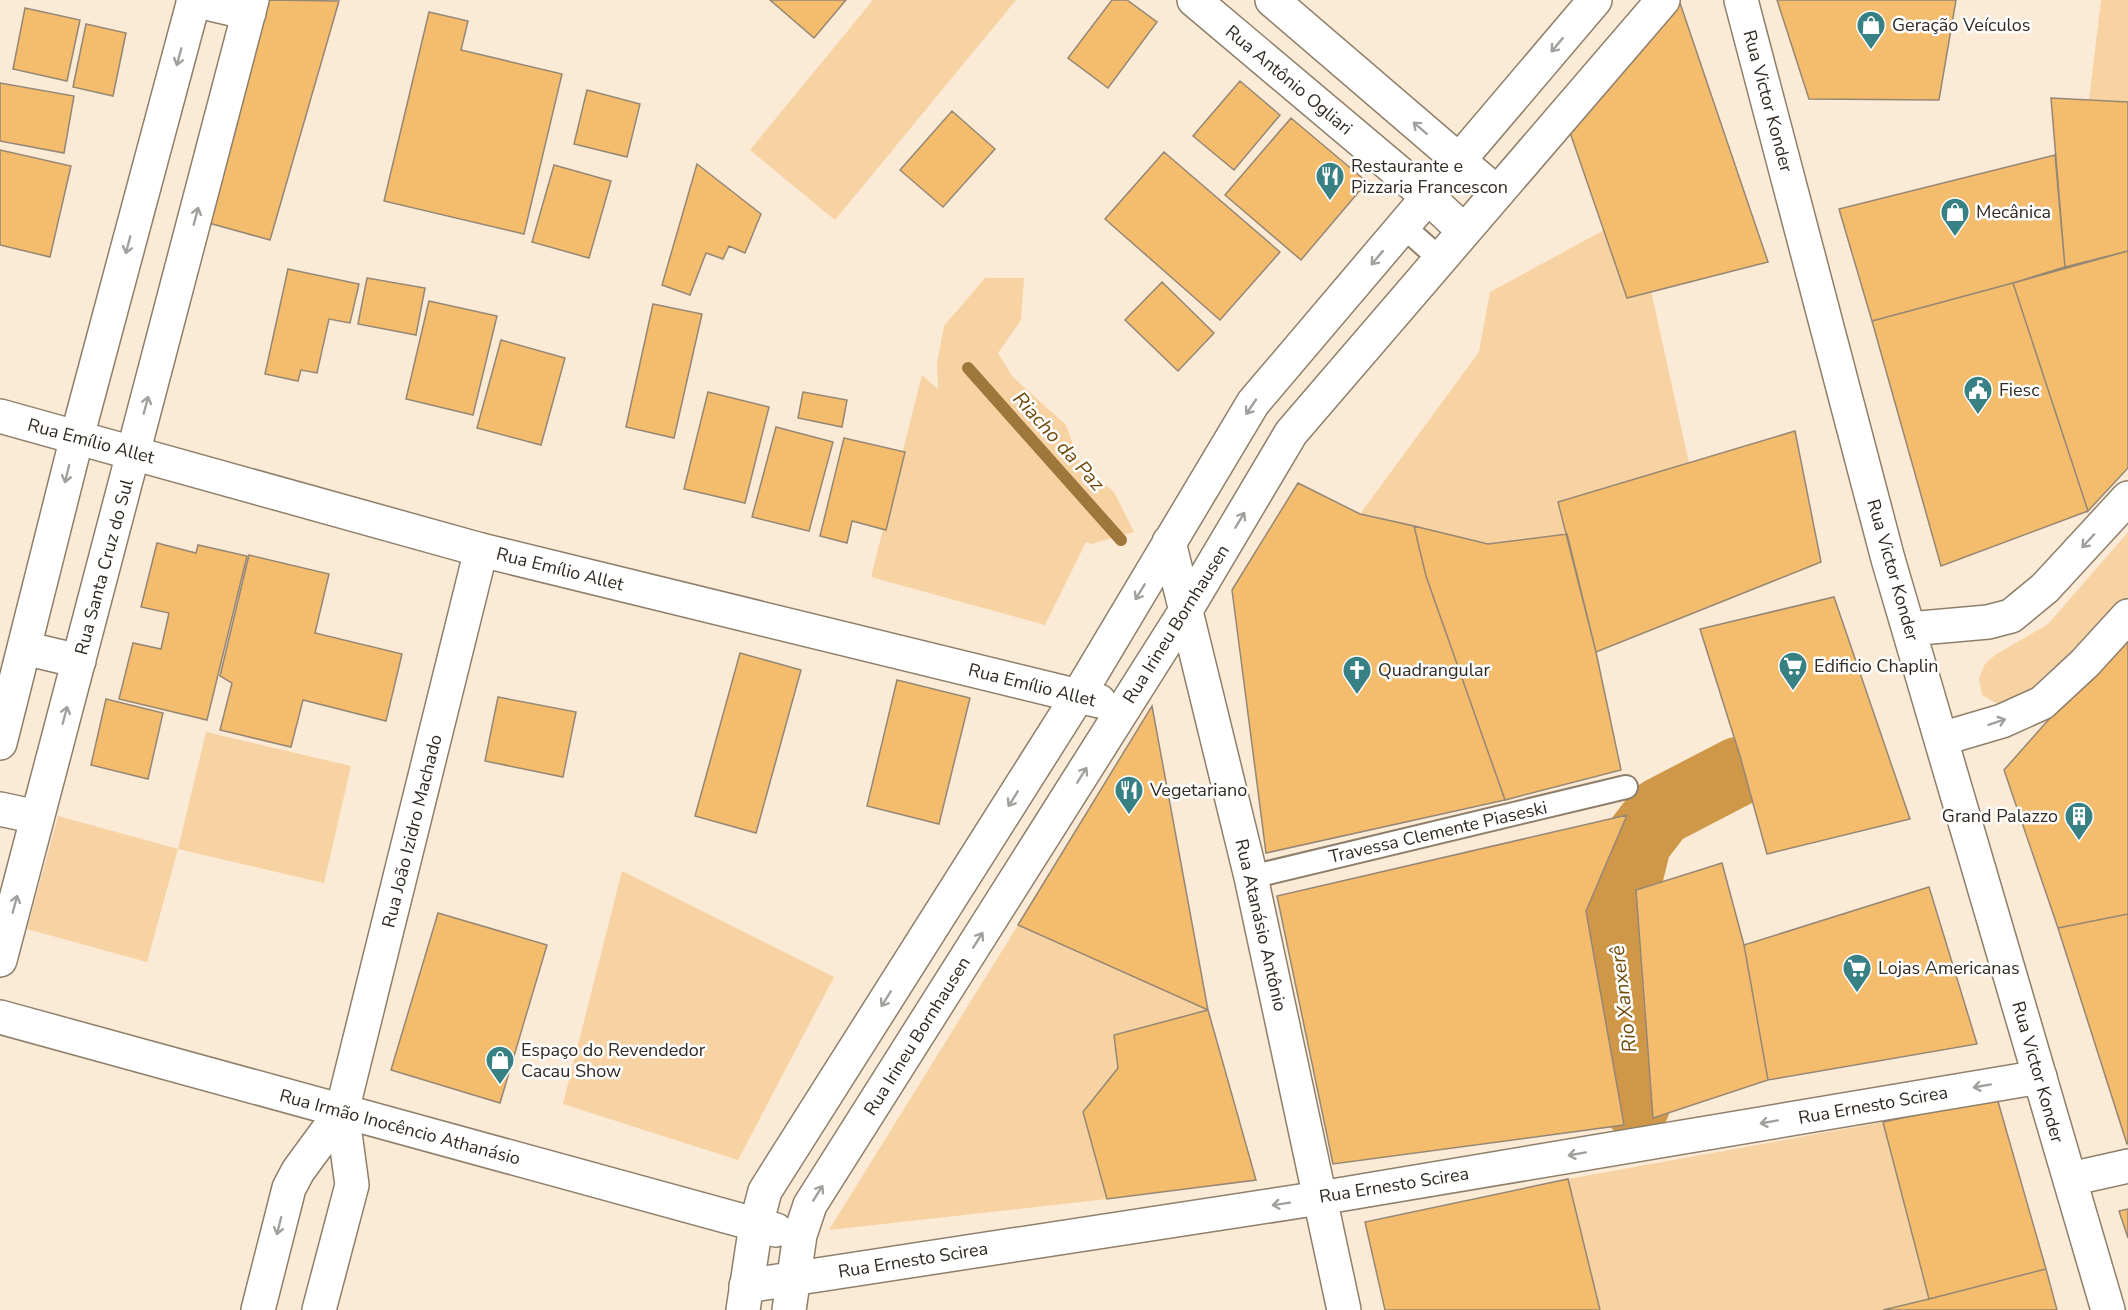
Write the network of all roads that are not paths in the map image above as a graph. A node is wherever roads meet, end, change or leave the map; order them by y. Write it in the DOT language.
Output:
graph roads {
  1 [pos="194,0"];
  2 [pos="1194,0"];
  3 [pos="1595,0"];
  4 [pos="1663,0"];
  5 [pos="1715,0"];
  6 [pos="1276,3"];
  7 [pos="251,7"];
  8 [pos="1744,11"];
  9 [pos="1632,35"];
  10 [pos="1246,43"];
  11 [pos="1459,160"];
  12 [pos="1497,193"];
  13 [pos="1428,197"];
  14 [pos="1403,226"];
  15 [pos="1464,231"];
  16 [pos="1440,259"];
  17 [pos="0,416"];
  18 [pos="77,437"];
  19 [pos="134,452"];
  20 [pos="2128,498"];
  21 [pos="1169,542"];
  22 [pos="481,550"];
  23 [pos="1186,610"];
  24 [pos="2128,616"];
  25 [pos="1909,629"];
  26 [pos="24,648"];
  27 [pos="79,661"];
  28 [pos="1078,696"];
  29 [pos="1124,708"];
  30 [pos="1941,740"];
  31 [pos="0,743"];
  32 [pos="1626,787"];
  33 [pos="0,809"];
  34 [pos="38,817"];
  35 [pos="1251,877"];
  36 [pos="914,955"];
  37 [pos="0,960"];
  38 [pos="954,978"];
  39 [pos="0,1017"];
  40 [pos="2040,1077"];
  41 [pos="342,1111"];
  42 [pos="2128,1166"];
  43 [pos="2070,1179"];
  44 [pos="1320,1198"];
  45 [pos="756,1225"];
  46 [pos="800,1235"];
  47 [pos="791,1294"];
  48 [pos="744,1298"];
  49 [pos="258,1310"];
  50 [pos="319,1310"];
  51 [pos="1344,1310"];
  52 [pos="2108,1310"];
  1 -- 7 [label="street"];
  1 -- 18 [label="street, one-way"];
  2 -- 10 [label="street, Rua Antônio Ogliari"];
  3 -- 9 [label="street"];
  3 -- 11 [label="street, one-way"];
  4 -- 9 [label="street, Rua Irineu Bornhausen"];
  5 -- 8 [label="street"];
  6 -- 10 [label="street"];
  11 -- 6 [label="street, one-way"];
  19 -- 7 [label="street, Rua Santa Cruz do Sul, one-way"];
  8 -- 25 [label="street, Rua Victor Konder"];
  9 -- 12 [label="street, Rua Irineu Bornhausen"];
  10 -- 13 [label="street, Rua Antônio Ogliari"];
  11 -- 12 [label="street"];
  11 -- 13 [label="street"];
  12 -- 15 [label="street, Rua Irineu Bornhausen"];
  13 -- 14 [label="street"];
  13 -- 15 [label="street, Rua Antônio Ogliari"];
  14 -- 16 [label="lane"];
  14 -- 21 [label="street, one-way"];
  15 -- 16 [label="street, Rua Irineu Bornhausen"];
  23 -- 16 [label="street, Rua Irineu Bornhausen, one-way"];
  17 -- 18 [label="street, Rua Emílio Allet"];
  18 -- 19 [label="street, Rua Emílio Allet"];
  18 -- 26 [label="street, one-way"];
  19 -- 22 [label="street, Rua Emílio Allet"];
  19 -- 27 [label="street, Rua Santa Cruz do Sul"];
  20 -- 25 [label="street, one-way"];
  21 -- 23 [label="street, Rua Atanásio Antônio"];
  21 -- 28 [label="street, one-way"];
  22 -- 28 [label="street, Rua Emílio Allet"];
  22 -- 41 [label="street, Rua João Izidro Machado"];
  23 -- 29 [label="street, Rua Irineu Bornhausen"];
  23 -- 35 [label="street, Rua Atanásio Antônio"];
  30 -- 24 [label="street, one-way"];
  25 -- 30 [label="street, Rua Victor Konder"];
  26 -- 27 [label="street"];
  26 -- 31 [label="street"];
  34 -- 27 [label="street, Rua Santa Cruz do Sul, one-way"];
  28 -- 29 [label="street, Rua Emílio Allet"];
  28 -- 36 [label="street, one-way"];
  38 -- 29 [label="street, Rua Irineu Bornhausen, one-way"];
  30 -- 40 [label="street, Rua Victor Konder"];
  32 -- 35 [label="lane, Travessa Clemente Piaseski"];
  33 -- 34 [label="street"];
  37 -- 34 [label="street, Rua Santa Cruz do Sul, one-way"];
  35 -- 44 [label="street, Rua Atanásio Antônio"];
  36 -- 38 [label="street"];
  36 -- 45 [label="street, one-way"];
  46 -- 38 [label="street, Rua Irineu Bornhausen, one-way"];
  39 -- 41 [label="street, Rua Irmão Inocêncio Athanásio"];
  40 -- 43 [label="street, Rua Victor Konder"];
  40 -- 44 [label="street, Rua Ernesto Scirea, one-way"];
  41 -- 45 [label="street, Rua Irmão Inocêncio Athanásio"];
  41 -- 49 [label="street, Rua João Izidro Machado, one-way"];
  41 -- 50 [label="street, Rua João Izidro Machado"];
  42 -- 43 [label="street"];
  43 -- 52 [label="street, Rua Victor Konder"];
  44 -- 47 [label="street, Rua Ernesto Scirea, one-way"];
  44 -- 51 [label="street, Rua Atanásio Antônio"];
  45 -- 46 [label="street, Rua Irmão Inocêncio Athanásio"];
  45 -- 48 [label="street"];
  46 -- 47 [label="street, Rua Irineu Bornhausen"];
  47 -- 48 [label="street, Rua Ernesto Scirea"];
}
